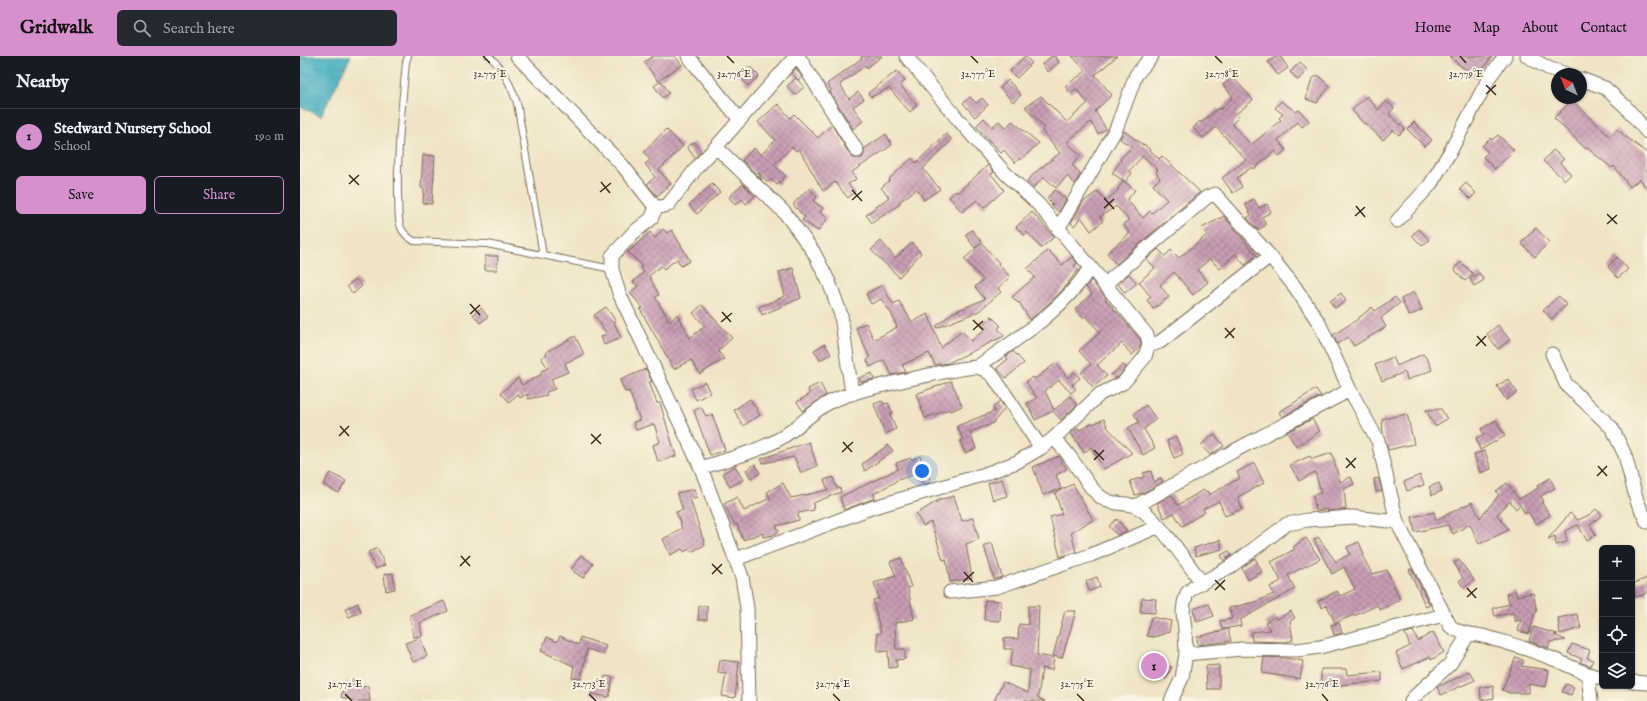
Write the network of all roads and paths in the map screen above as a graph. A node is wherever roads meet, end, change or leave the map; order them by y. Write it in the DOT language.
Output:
graph roads {
  1 [pos="408,56"];
  2 [pos="489,56"];
  3 [pos="517,56"];
  4 [pos="688,56"];
  5 [pos="797,56"];
  6 [pos="906,56"];
  7 [pos="1152,56"];
  8 [pos="1505,56"];
  9 [pos="1527,56"];
  10 [pos="1551,69"];
  11 [pos="1587,81"];
  12 [pos="740,120"];
  13 [pos="1647,132"];
  14 [pos="716,147"];
  15 [pos="857,151"];
  16 [pos="656,208"];
  17 [pos="1397,221"];
  18 [pos="1058,229"];
  19 [pos="543,255"];
  20 [pos="1270,256"];
  21 [pos="1090,268"];
  22 [pos="612,269"];
  23 [pos="1104,285"];
  24 [pos="1149,342"];
  25 [pos="1552,354"];
  26 [pos="977,367"];
  27 [pos="1350,390"];
  28 [pos="852,394"];
  29 [pos="1054,438"];
  30 [pos="1041,448"];
  31 [pos="701,468"];
  32 [pos="1136,506"];
  33 [pos="1397,522"];
  34 [pos="1647,522"];
  35 [pos="1158,526"];
  36 [pos="736,558"];
  37 [pos="1202,583"];
  38 [pos="950,592"];
  39 [pos="1444,615"];
  40 [pos="1468,634"];
  41 [pos="1186,654"];
  42 [pos="1588,675"];
  43 [pos="1599,677"];
  44 [pos="1635,682"];
  45 [pos="1647,683"];
  46 [pos="750,701"];
  47 [pos="1170,701"];
  48 [pos="1411,701"];
  49 [pos="1590,701"];
  1 -- 19 [label="lane"];
  2 -- 19 [label="lane"];
  3 -- 16 [label="street"];
  4 -- 12 [label="street"];
  5 -- 12 [label="street"];
  5 -- 15 [label="street"];
  6 -- 18 [label="street"];
  7 -- 18 [label="street"];
  8 -- 17 [label="street"];
  9 -- 10 [label="street"];
  11 -- 13 [label="street"];
  12 -- 14 [label="street"];
  14 -- 16 [label="street"];
  14 -- 28 [label="street"];
  16 -- 22 [label="street"];
  18 -- 21 [label="street"];
  19 -- 22 [label="lane"];
  20 -- 23 [label="street"];
  20 -- 24 [label="street"];
  20 -- 27 [label="street"];
  21 -- 23 [label="street"];
  21 -- 26 [label="street"];
  22 -- 31 [label="street"];
  23 -- 24 [label="street"];
  24 -- 29 [label="street"];
  25 -- 34 [label="street"];
  26 -- 28 [label="street"];
  26 -- 30 [label="street"];
  27 -- 32 [label="street"];
  27 -- 33 [label="street"];
  28 -- 31 [label="street"];
  29 -- 30 [label="street"];
  29 -- 32 [label="street"];
  30 -- 36 [label="street"];
  31 -- 36 [label="street"];
  32 -- 35 [label="street"];
  33 -- 37 [label="street"];
  33 -- 39 [label="street"];
  35 -- 37 [label="street"];
  35 -- 38 [label="street"];
  36 -- 46 [label="street"];
  37 -- 41 [label="street"];
  39 -- 40 [label="street"];
  39 -- 41 [label="street"];
  40 -- 42 [label="street"];
  40 -- 48 [label="street"];
  41 -- 47 [label="street"];
  42 -- 43 [label="street"];
  42 -- 49 [label="street"];
  44 -- 45 [label="street"];
}
